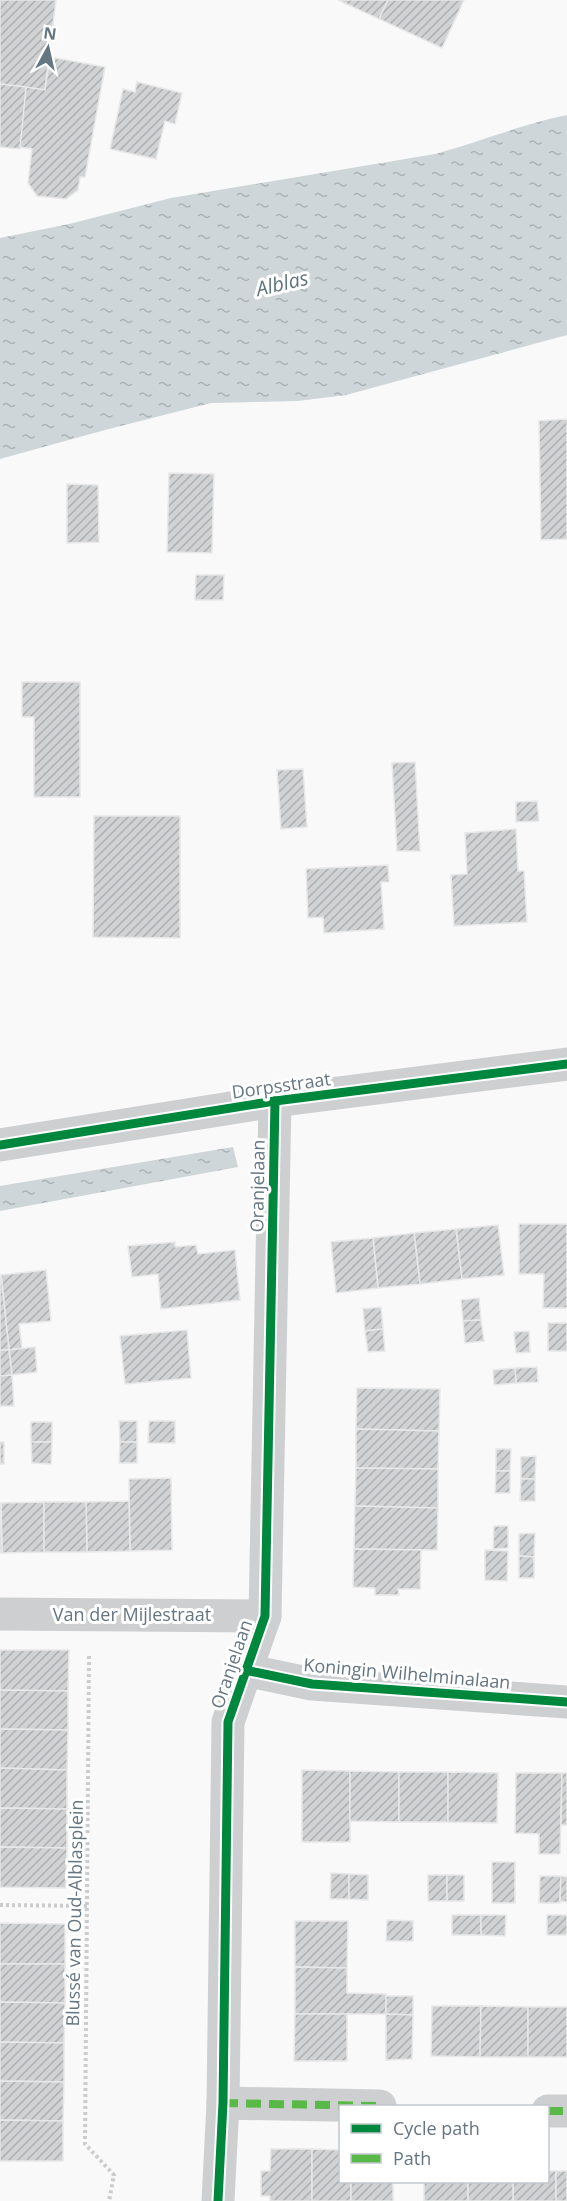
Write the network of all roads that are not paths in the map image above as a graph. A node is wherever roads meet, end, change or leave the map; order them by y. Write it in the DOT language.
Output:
graph roads {
  1 [pos="567,1064"];
  2 [pos="275,1101"];
  3 [pos="0,1145"];
  4 [pos="0,1614"];
  5 [pos="265,1616"];
  6 [pos="245,1670"];
  7 [pos="567,1702"];
  8 [pos="223,2103"];
  9 [pos="339,2105"];
  10 [pos="549,2111"];
  11 [pos="567,2111"];
  12 [pos="218,2201"];
  1 -- 2 [label="street, Dorpsstraat"];
  2 -- 3 [label="street, Dorpsstraat"];
  2 -- 5 [label="street, Oranjelaan"];
  4 -- 5 [label="street, Van der Mijlestraat"];
  5 -- 6 [label="street, Oranjelaan"];
  6 -- 7 [label="street, Koningin Wilhelminalaan"];
  6 -- 8 [label="street, Oranjelaan"];
  8 -- 9 [label="street"];
  8 -- 12 [label="street, Oranjelaan"];
  10 -- 11 [label="street"];
}
